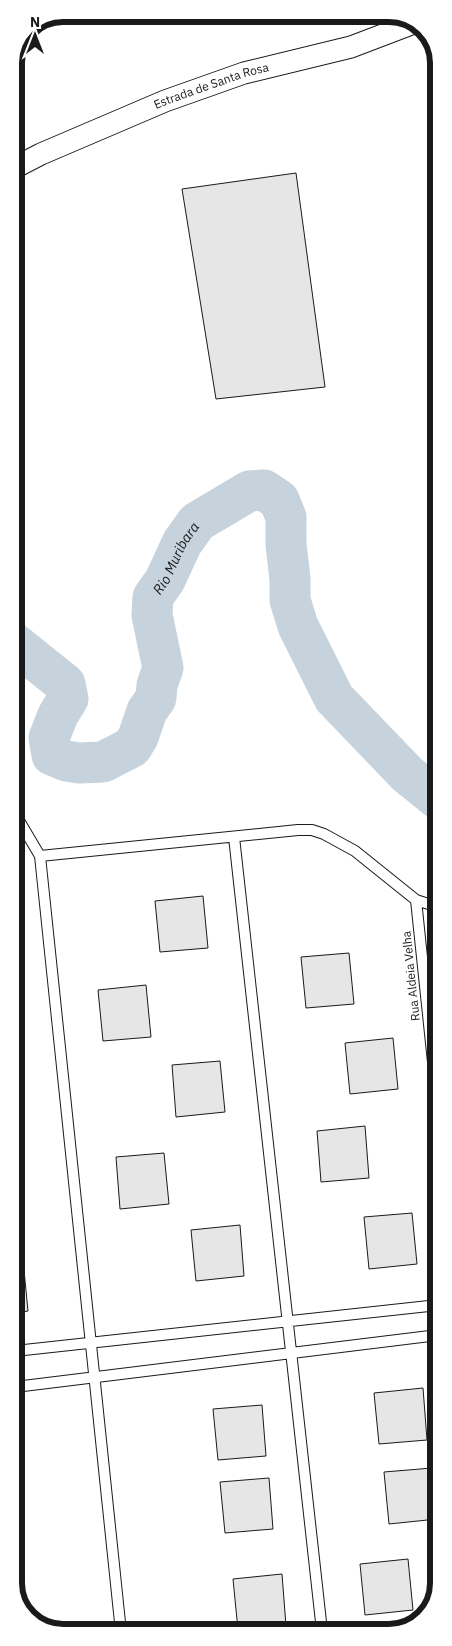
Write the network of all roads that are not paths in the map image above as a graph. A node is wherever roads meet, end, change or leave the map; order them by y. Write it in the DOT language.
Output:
graph roads {
  1 [pos="405,26"];
  2 [pos="22,164"];
  3 [pos="22,826"];
  4 [pos="234,837"];
  5 [pos="40,856"];
  6 [pos="416,900"];
  7 [pos="430,904"];
  8 [pos="430,1034"];
  9 [pos="430,1307"];
  10 [pos="287,1322"];
  11 [pos="430,1336"];
  12 [pos="90,1342"];
  13 [pos="22,1350"];
  14 [pos="292,1353"];
  15 [pos="93,1377"];
  16 [pos="22,1386"];
  17 [pos="119,1623"];
  18 [pos="321,1624"];
  1 -- 2 [label="street, Estrada de Santa Rosa"];
  3 -- 5 [label="lane"];
  4 -- 5 [label="lane"];
  4 -- 6 [label="lane"];
  4 -- 10 [label="lane"];
  5 -- 12 [label="lane"];
  6 -- 7 [label="lane"];
  6 -- 8 [label="lane, Rua Aldeia Velha"];
  9 -- 10 [label="lane"];
  10 -- 12 [label="lane"];
  10 -- 14 [label="lane"];
  11 -- 14 [label="lane"];
  12 -- 13 [label="lane"];
  12 -- 15 [label="lane"];
  14 -- 15 [label="lane"];
  14 -- 18 [label="lane"];
  15 -- 16 [label="lane"];
  15 -- 17 [label="lane"];
}
